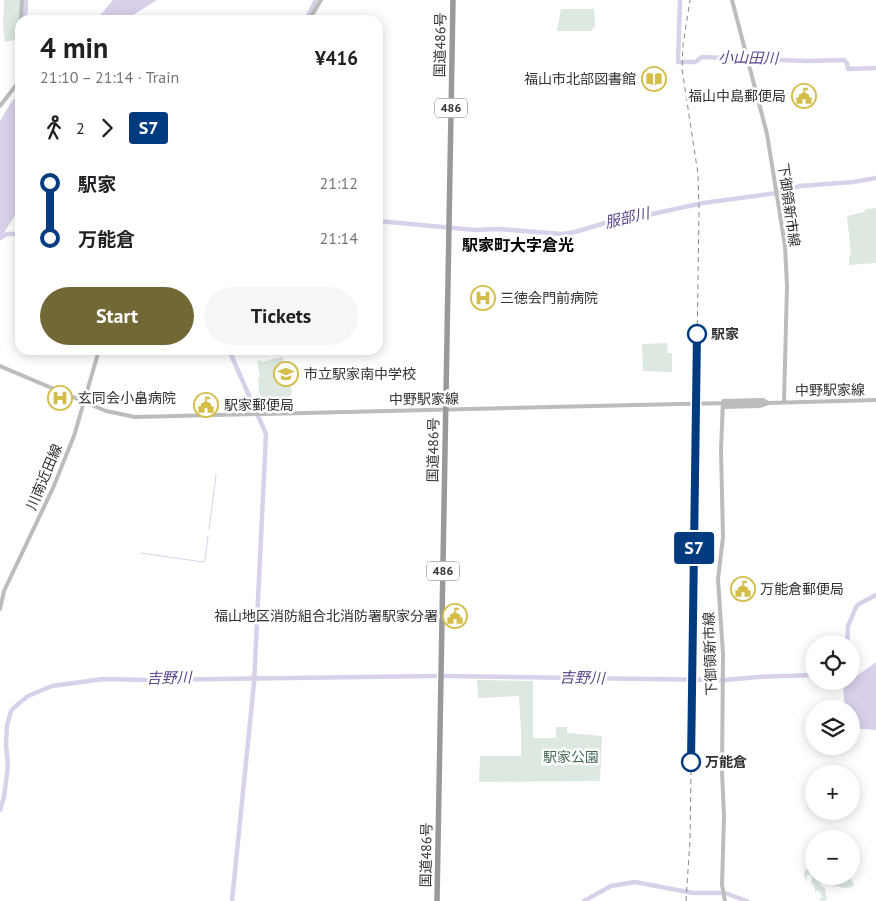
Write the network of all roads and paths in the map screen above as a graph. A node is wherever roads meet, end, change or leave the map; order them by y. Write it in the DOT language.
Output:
graph roads {
  1 [pos="22,0"];
  2 [pos="321,0"];
  3 [pos="451,0"];
  4 [pos="732,0"];
  5 [pos="21,15"];
  6 [pos="312,15"];
  7 [pos="15,86"];
  8 [pos="0,106"];
  9 [pos="98,355"];
  10 [pos="0,366"];
  11 [pos="876,400"];
  12 [pos="84,401"];
  13 [pos="784,402"];
  14 [pos="768,403"];
  15 [pos="723,407"];
  16 [pos="444,410"];
  17 [pos="0,609"];
  18 [pos="436,901"];
  19 [pos="725,901"];
  1 -- 5 [label="main road"];
  2 -- 6 [label="main road"];
  3 -- 16 [label="highway, 国道486号 / 486"];
  4 -- 13 [label="main road, 下御領新市線"];
  7 -- 8 [label="main road"];
  9 -- 12 [label="main road, 川南近田線"];
  10 -- 12 [label="main road, 中野駅家線"];
  11 -- 13 [label="main road, 中野駅家線"];
  12 -- 16 [label="main road, 中野駅家線"];
  12 -- 17 [label="main road, 川南近田線"];
  13 -- 14 [label="main road, 下御領新市線"];
  14 -- 15 [label="main road, 下御領新市線"];
  14 -- 15 [label="main road, 下御領新市線"];
  14 -- 16 [label="main road, 中野駅家線, bridge"];
  15 -- 19 [label="main road, 下御領新市線"];
  16 -- 18 [label="highway, 国道486号 / 486"];
}
